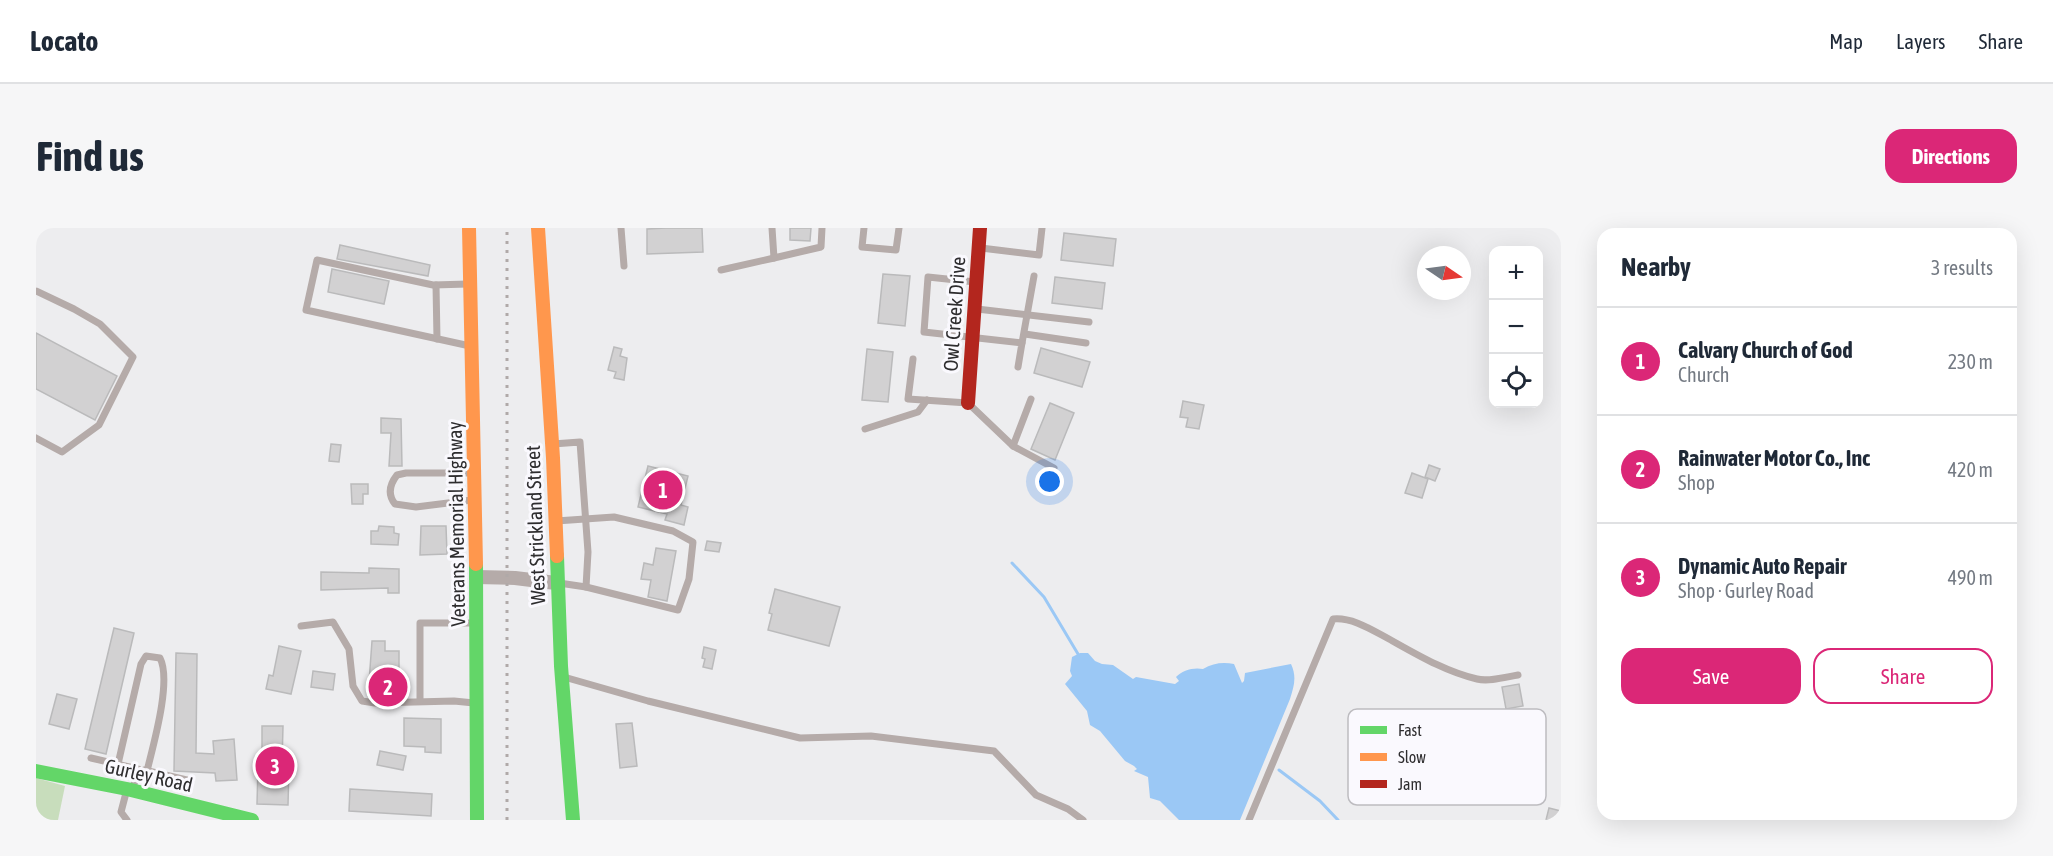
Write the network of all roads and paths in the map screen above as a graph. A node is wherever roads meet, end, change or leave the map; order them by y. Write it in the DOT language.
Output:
graph roads {
  1 [pos="469,228"];
  2 [pos="538,228"];
  3 [pos="621,228"];
  4 [pos="772,228"];
  5 [pos="822,228"];
  6 [pos="864,228"];
  7 [pos="899,228"];
  8 [pos="980,228"];
  9 [pos="1042,228"];
  10 [pos="978,248"];
  11 [pos="774,258"];
  12 [pos="624,266"];
  13 [pos="721,270"];
  14 [pos="1034,276"];
  15 [pos="976,282"];
  16 [pos="470,284"];
  17 [pos="436,285"];
  18 [pos="36,291"];
  19 [pos="974,308"];
  20 [pos="1028,315"];
  21 [pos="1089,322"];
  22 [pos="1025,334"];
  23 [pos="972,337"];
  24 [pos="437,339"];
  25 [pos="1022,343"];
  26 [pos="1086,343"];
  27 [pos="471,346"];
  28 [pos="913,359"];
  29 [pos="1018,367"];
  30 [pos="1031,399"];
  31 [pos="927,400"];
  32 [pos="968,403"];
  33 [pos="865,429"];
  34 [pos="36,438"];
  35 [pos="552,444"];
  36 [pos="1013,446"];
  37 [pos="1054,468"];
  38 [pos="474,473"];
  39 [pos="475,500"];
  40 [pos="587,520"];
  41 [pos="556,521"];
  42 [pos="476,577"];
  43 [pos="556,583"];
  44 [pos="586,587"];
  45 [pos="477,624"];
  46 [pos="301,626"];
  47 [pos="1518,675"];
  48 [pos="561,676"];
  49 [pos="420,701"];
  50 [pos="477,704"];
  51 [pos="91,758"];
  52 [pos="118,764"];
  53 [pos="138,769"];
  54 [pos="36,771"];
  55 [pos="147,771"];
  56 [pos="191,781"];
  57 [pos="130,790"];
  58 [pos="127,820"];
  59 [pos="252,820"];
  60 [pos="477,820"];
  61 [pos="573,820"];
  62 [pos="1083,820"];
  63 [pos="1249,820"];
  1 -- 16 [label="street, Veterans Memorial Highway"];
  2 -- 35 [label="street, West Strickland Street"];
  3 -- 12 [label="lane"];
  4 -- 11 [label="lane"];
  5 -- 11 [label="lane"];
  6 -- 7 [label="lane"];
  8 -- 10 [label="street, Owl Creek Drive"];
  9 -- 10 [label="lane"];
  10 -- 15 [label="street, Owl Creek Drive"];
  11 -- 13 [label="lane"];
  14 -- 20 [label="lane"];
  15 -- 19 [label="street, Owl Creek Drive"];
  15 -- 23 [label="lane"];
  16 -- 17 [label="lane"];
  16 -- 27 [label="street, Veterans Memorial Highway"];
  17 -- 24 [label="lane"];
  17 -- 24 [label="lane"];
  18 -- 34 [label="lane"];
  19 -- 20 [label="lane"];
  19 -- 23 [label="street, Owl Creek Drive"];
  20 -- 21 [label="lane"];
  20 -- 22 [label="lane"];
  22 -- 25 [label="lane"];
  22 -- 26 [label="lane"];
  23 -- 25 [label="lane"];
  23 -- 32 [label="street, Owl Creek Drive"];
  24 -- 27 [label="lane"];
  25 -- 29 [label="lane"];
  27 -- 38 [label="street, Veterans Memorial Highway"];
  28 -- 31 [label="lane"];
  30 -- 36 [label="lane"];
  31 -- 32 [label="lane"];
  31 -- 33 [label="lane"];
  32 -- 36 [label="lane"];
  35 -- 40 [label="lane"];
  35 -- 41 [label="street, West Strickland Street"];
  36 -- 37 [label="lane"];
  38 -- 39 [label="street, Veterans Memorial Highway"];
  38 -- 39 [label="lane"];
  39 -- 42 [label="street, Veterans Memorial Highway"];
  40 -- 41 [label="lane"];
  40 -- 44 [label="lane"];
  40 -- 44 [label="lane"];
  41 -- 43 [label="street, West Strickland Street"];
  42 -- 43 [label="street"];
  42 -- 45 [label="street, Veterans Memorial Highway"];
  43 -- 44 [label="lane"];
  43 -- 48 [label="street, West Strickland Street"];
  45 -- 49 [label="lane"];
  45 -- 50 [label="street, Veterans Memorial Highway"];
  46 -- 49 [label="lane"];
  47 -- 63 [label="lane"];
  48 -- 61 [label="street, West Strickland Street"];
  48 -- 62 [label="lane"];
  49 -- 50 [label="lane"];
  50 -- 60 [label="street, Veterans Memorial Highway"];
  51 -- 52 [label="lane"];
  52 -- 53 [label="lane"];
  52 -- 55 [label="lane"];
  53 -- 55 [label="lane"];
  53 -- 57 [label="lane"];
  54 -- 57 [label="street, Gurley Road"];
  55 -- 56 [label="lane"];
  57 -- 58 [label="lane"];
  57 -- 59 [label="street, Gurley Road"];
}
